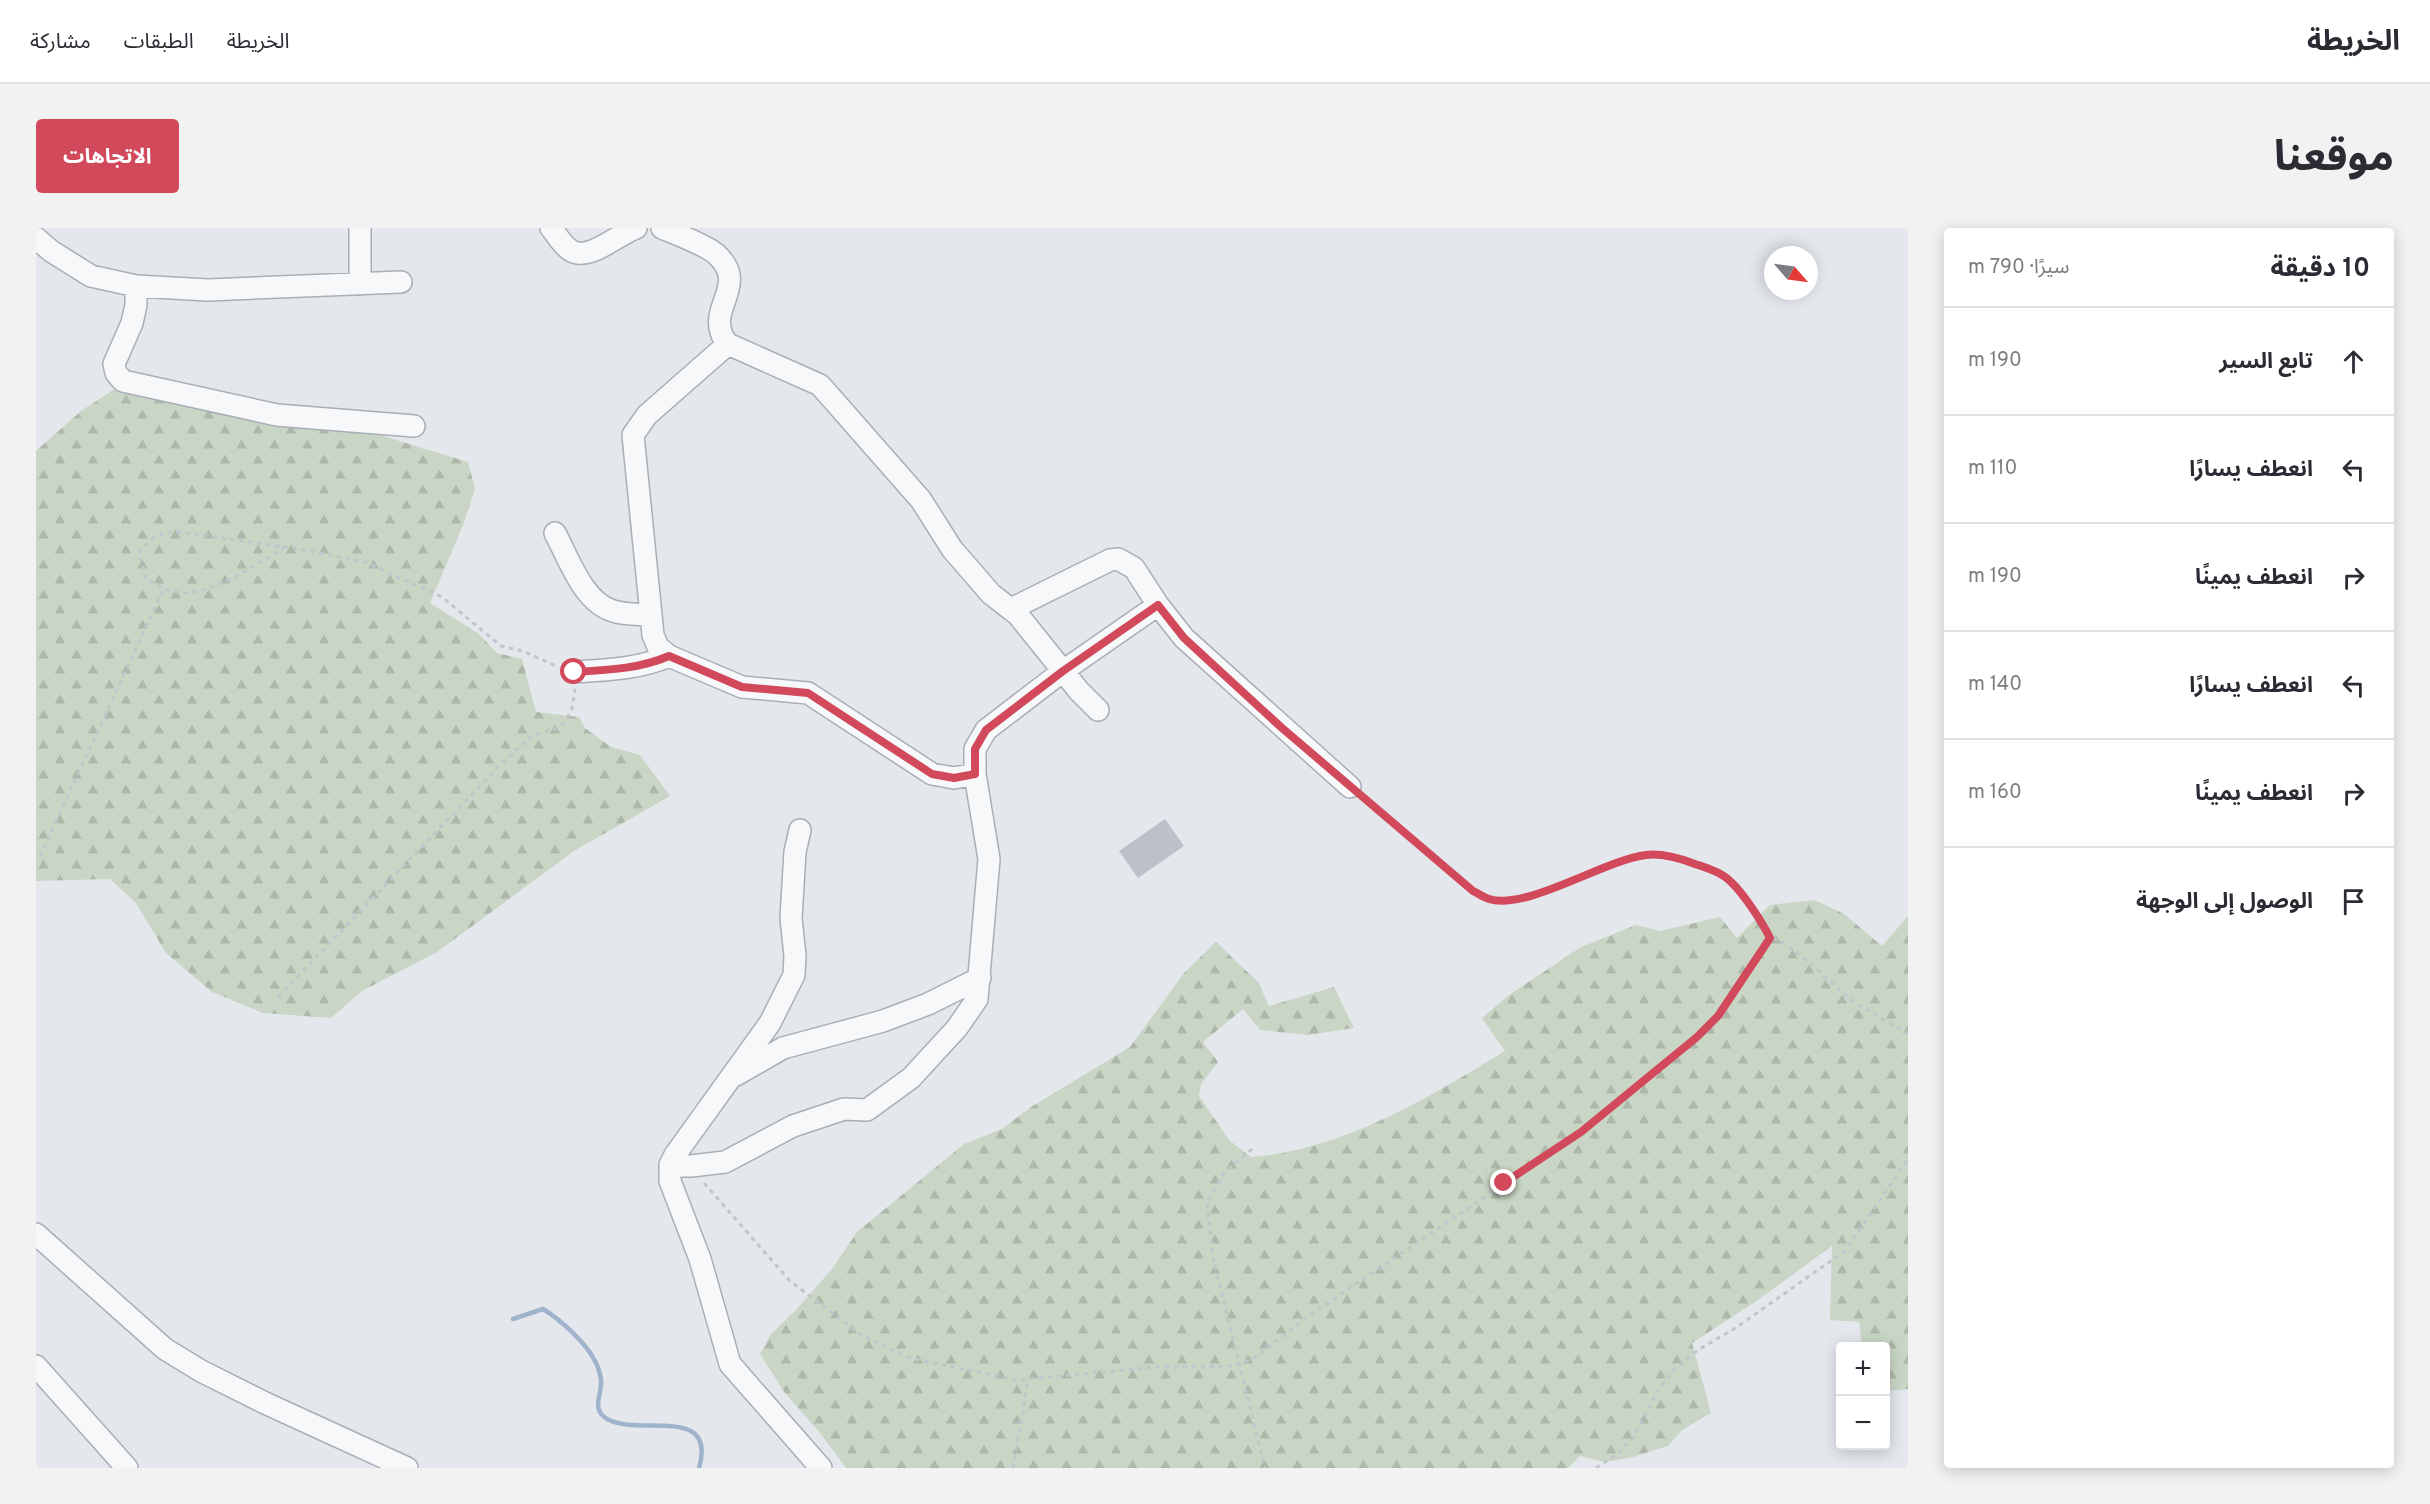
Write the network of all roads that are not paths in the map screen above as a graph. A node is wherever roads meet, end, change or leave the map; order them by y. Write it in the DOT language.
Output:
graph roads {
  1 [pos="360,228"];
  2 [pos="551,228"];
  3 [pos="636,228"];
  4 [pos="662,228"];
  5 [pos="36,238"];
  6 [pos="401,282"];
  7 [pos="360,284"];
  8 [pos="136,286"];
  9 [pos="728,345"];
  10 [pos="414,426"];
  11 [pos="555,533"];
  12 [pos="1158,605"];
  13 [pos="1011,609"];
  14 [pos="651,615"];
  15 [pos="669,656"];
  16 [pos="1063,671"];
  17 [pos="574,672"];
  18 [pos="1098,710"];
  19 [pos="975,774"];
  20 [pos="1350,787"];
  21 [pos="800,830"];
  22 [pos="980,978"];
  23 [pos="731,1077"];
  24 [pos="680,1166"];
  25 [pos="36,1234"];
  26 [pos="36,1366"];
  27 [pos="127,1468"];
  28 [pos="407,1468"];
  29 [pos="821,1468"];
  1 -- 7 [label="street"];
  2 -- 3 [label="street"];
  4 -- 9 [label="street"];
  5 -- 8 [label="street"];
  6 -- 7 [label="street"];
  7 -- 8 [label="street"];
  8 -- 10 [label="street"];
  9 -- 13 [label="street"];
  9 -- 14 [label="street"];
  11 -- 14 [label="street"];
  12 -- 13 [label="street"];
  12 -- 16 [label="street"];
  12 -- 20 [label="street"];
  13 -- 16 [label="street"];
  14 -- 15 [label="street"];
  15 -- 17 [label="street"];
  15 -- 19 [label="street"];
  16 -- 18 [label="street"];
  16 -- 19 [label="street"];
  19 -- 22 [label="street"];
  21 -- 23 [label="street"];
  22 -- 23 [label="street"];
  22 -- 24 [label="street"];
  23 -- 24 [label="street"];
  24 -- 29 [label="street"];
  25 -- 28 [label="street"];
  26 -- 27 [label="street"];
}
